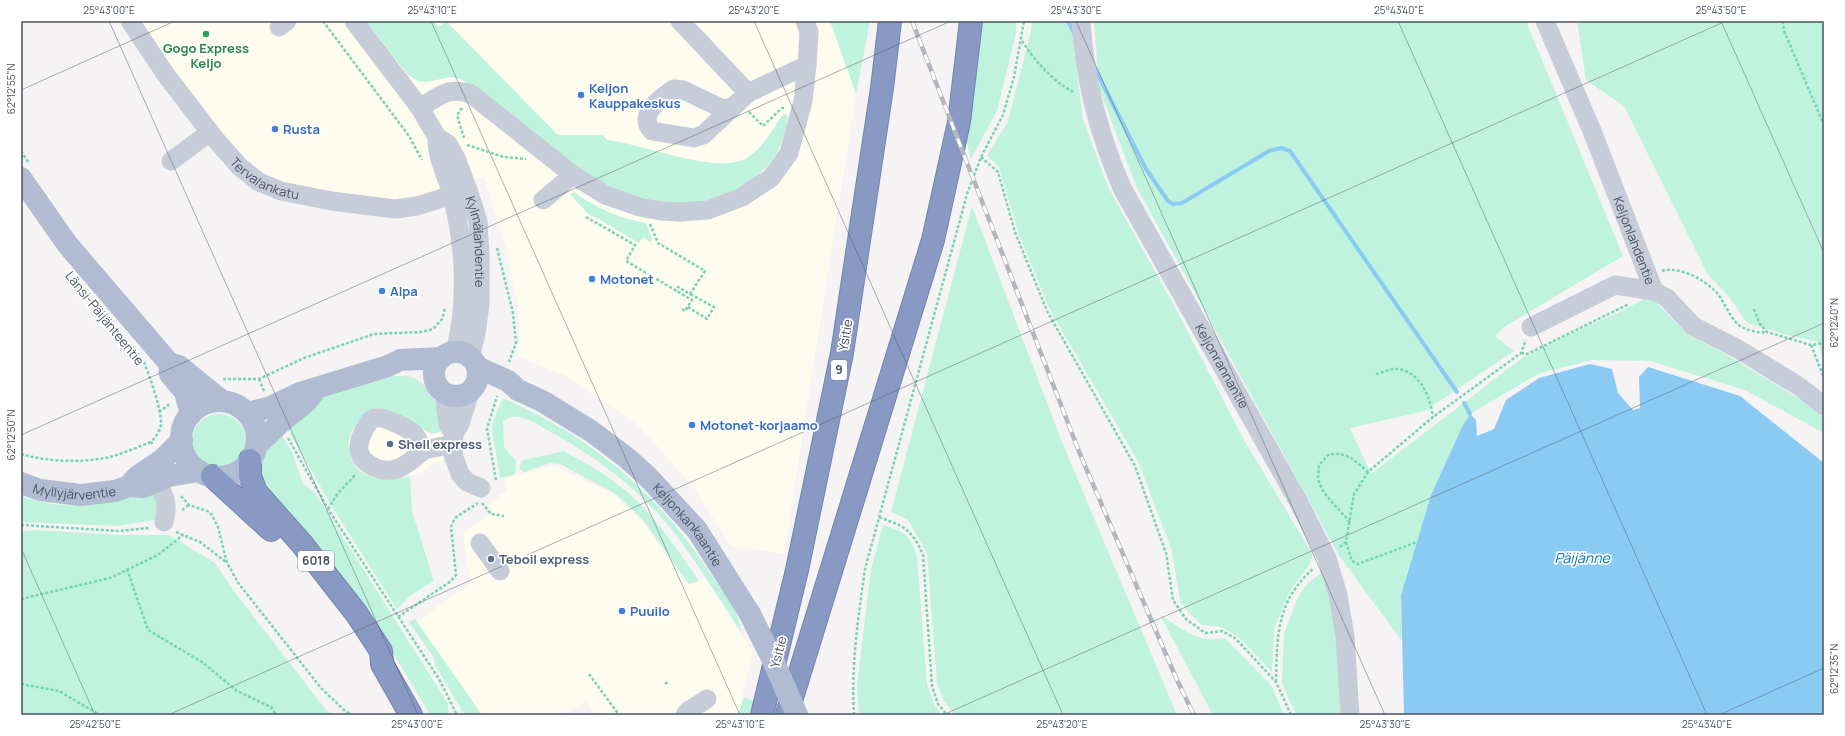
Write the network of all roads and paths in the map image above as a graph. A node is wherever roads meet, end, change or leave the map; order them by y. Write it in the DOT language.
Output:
graph roads {
  1 [pos="130,21"];
  2 [pos="323,21"];
  3 [pos="354,21"];
  4 [pos="680,21"];
  5 [pos="805,21"];
  6 [pos="890,21"];
  7 [pos="971,21"];
  8 [pos="1024,21"];
  9 [pos="1081,21"];
  10 [pos="1545,21"];
  11 [pos="1783,21"];
  12 [pos="1022,41"];
  13 [pos="807,65"];
  14 [pos="748,93"];
  15 [pos="1091,100"];
  16 [pos="734,106"];
  17 [pos="420,108"];
  18 [pos="1824,125"];
  19 [pos="210,132"];
  20 [pos="467,145"];
  21 [pos="21,151"];
  22 [pos="981,157"];
  23 [pos="532,160"];
  24 [pos="171,161"];
  25 [pos="424,164"];
  26 [pos="27,173"];
  27 [pos="573,175"];
  28 [pos="460,193"];
  29 [pos="543,200"];
  30 [pos="586,217"];
  31 [pos="649,220"];
  32 [pos="68,274"];
  33 [pos="1651,283"];
  34 [pos="676,291"];
  35 [pos="690,294"];
  36 [pos="446,304"];
  37 [pos="688,307"];
  38 [pos="680,308"];
  39 [pos="1754,309"];
  40 [pos="104,316"];
  41 [pos="1531,327"];
  42 [pos="1767,332"];
  43 [pos="1824,343"];
  44 [pos="1811,345"];
  45 [pos="1521,352"];
  46 [pos="139,356"];
  47 [pos="169,363"];
  48 [pos="458,373"];
  49 [pos="1376,374"];
  50 [pos="1824,378"];
  51 [pos="216,379"];
  52 [pos="259,379"];
  53 [pos="508,393"];
  54 [pos="222,401"];
  55 [pos="1824,406"];
  56 [pos="191,414"];
  57 [pos="247,414"];
  58 [pos="275,415"];
  59 [pos="1433,417"];
  60 [pos="453,439"];
  61 [pos="182,440"];
  62 [pos="424,450"];
  63 [pos="253,453"];
  64 [pos="21,454"];
  65 [pos="365,462"];
  66 [pos="159,465"];
  67 [pos="1368,472"];
  68 [pos="206,473"];
  69 [pos="21,483"];
  70 [pos="485,492"];
  71 [pos="190,505"];
  72 [pos="328,509"];
  73 [pos="504,516"];
  74 [pos="879,517"];
  75 [pos="164,522"];
  76 [pos="1350,522"];
  77 [pos="21,525"];
  78 [pos="183,535"];
  79 [pos="485,540"];
  80 [pos="1346,542"];
  81 [pos="1417,542"];
  82 [pos="1327,558"];
  83 [pos="227,563"];
  84 [pos="505,568"];
  85 [pos="127,569"];
  86 [pos="21,599"];
  87 [pos="398,617"];
  88 [pos="382,664"];
  89 [pos="589,674"];
  90 [pos="669,681"];
  91 [pos="1276,682"];
  92 [pos="21,684"];
  93 [pos="665,684"];
  94 [pos="100,715"];
  95 [pos="276,715"];
  96 [pos="352,715"];
  97 [pos="411,715"];
  98 [pos="457,715"];
  99 [pos="619,715"];
  100 [pos="685,715"];
  101 [pos="703,715"];
  102 [pos="762,715"];
  103 [pos="786,715"];
  104 [pos="797,715"];
  105 [pos="854,715"];
  106 [pos="947,715"];
  107 [pos="1291,715"];
  108 [pos="1350,715"];
  1 -- 19 [label="street, Tervalankatu"];
  2 -- 25 [label="path"];
  3 -- 17 [label="street, Kylmälahdentie"];
  4 -- 14 [label="street"];
  5 -- 13 [label="street"];
  6 -- 102 [label="highway, Ysitie / 9"];
  7 -- 103 [label="highway"];
  8 -- 12 [label="path"];
  9 -- 15 [label="street, Keljonrannantie"];
  10 -- 33 [label="street, Keljonlahdentie"];
  11 -- 18 [label="path"];
  12 -- 15 [label="path"];
  12 -- 22 [label="path"];
  13 -- 14 [label="street"];
  13 -- 27 [label="street"];
  14 -- 16 [label="street"];
  15 -- 82 [label="street, Keljonrannantie"];
  17 -- 27 [label="street"];
  17 -- 28 [label="street, Kylmälahdentie"];
  19 -- 24 [label="street"];
  19 -- 28 [label="street, Tervalankatu"];
  20 -- 23 [label="path"];
  21 -- 26 [label="path"];
  22 -- 74 [label="path"];
  22 -- 91 [label="path"];
  26 -- 47 [label="main road, Länsi-Päijänteentie"];
  27 -- 29 [label="street"];
  28 -- 48 [label="street, Kylmälahdentie"];
  30 -- 34 [label="path"];
  31 -- 35 [label="path"];
  32 -- 40 [label="path, Länsi-Päijänteentie"];
  33 -- 41 [label="street"];
  33 -- 42 [label="path"];
  33 -- 45 [label="path"];
  33 -- 55 [label="street, Keljonlahdentie"];
  34 -- 35 [label="path"];
  34 -- 37 [label="path"];
  35 -- 37 [label="path"];
  36 -- 52 [label="path"];
  37 -- 38 [label="path"];
  39 -- 42 [label="path"];
  41 -- 45 [label="path"];
  42 -- 44 [label="path"];
  43 -- 44 [label="path"];
  44 -- 50 [label="path"];
  45 -- 59 [label="path"];
  46 -- 66 [label="path, Länsi-Päijänteentie"];
  47 -- 54 [label="main road, Länsi-Päijänteentie"];
  47 -- 56 [label="main road, Länsi-Päijänteentie"];
  48 -- 53 [label="main road, Keljonkankaantie"];
  48 -- 58 [label="main road, Keljonkankaantie"];
  48 -- 60 [label="street"];
  48 -- 60 [label="street"];
  49 -- 59 [label="path"];
  51 -- 52 [label="path"];
  52 -- 58 [label="path"];
  53 -- 70 [label="path"];
  53 -- 104 [label="main road, Keljonkankaantie, bridge"];
  54 -- 56 [label="main road"];
  54 -- 57 [label="main road"];
  56 -- 61 [label="main road"];
  57 -- 58 [label="main road, Keljonkankaantie"];
  57 -- 63 [label="main road, 6018"];
  58 -- 63 [label="main road, Keljonkankaantie"];
  58 -- 72 [label="path"];
  59 -- 67 [label="path"];
  60 -- 62 [label="street"];
  60 -- 70 [label="street"];
  61 -- 66 [label="main road, Myllyjärventie"];
  61 -- 68 [label="main road, 6018"];
  62 -- 65 [label="street"];
  62 -- 65 [label="street"];
  63 -- 68 [label="main road"];
  63 -- 88 [label="highway, 6018"];
  64 -- 66 [label="path"];
  65 -- 72 [label="path"];
  66 -- 68 [label="main road, Myllyjärventie"];
  66 -- 69 [label="main road, Myllyjärventie"];
  66 -- 71 [label="path"];
  66 -- 75 [label="street"];
  67 -- 76 [label="path"];
  67 -- 76 [label="path"];
  68 -- 88 [label="highway, 6018"];
  70 -- 73 [label="path"];
  70 -- 87 [label="path"];
  71 -- 75 [label="path"];
  71 -- 83 [label="path"];
  72 -- 87 [label="path"];
  74 -- 105 [label="path"];
  74 -- 106 [label="path"];
  75 -- 77 [label="path"];
  75 -- 78 [label="path"];
  76 -- 80 [label="path"];
  78 -- 83 [label="path"];
  78 -- 85 [label="path"];
  79 -- 84 [label="street"];
  80 -- 81 [label="path"];
  80 -- 82 [label="path"];
  82 -- 91 [label="path"];
  82 -- 108 [label="street, Keljonrannantie"];
  83 -- 96 [label="path"];
  85 -- 86 [label="path"];
  85 -- 95 [label="path"];
  87 -- 98 [label="path"];
  88 -- 97 [label="highway, 6018"];
  89 -- 99 [label="path"];
  90 -- 93 [label="path"];
  91 -- 107 [label="path"];
  92 -- 94 [label="path"];
  100 -- 101 [label="street"];
}
